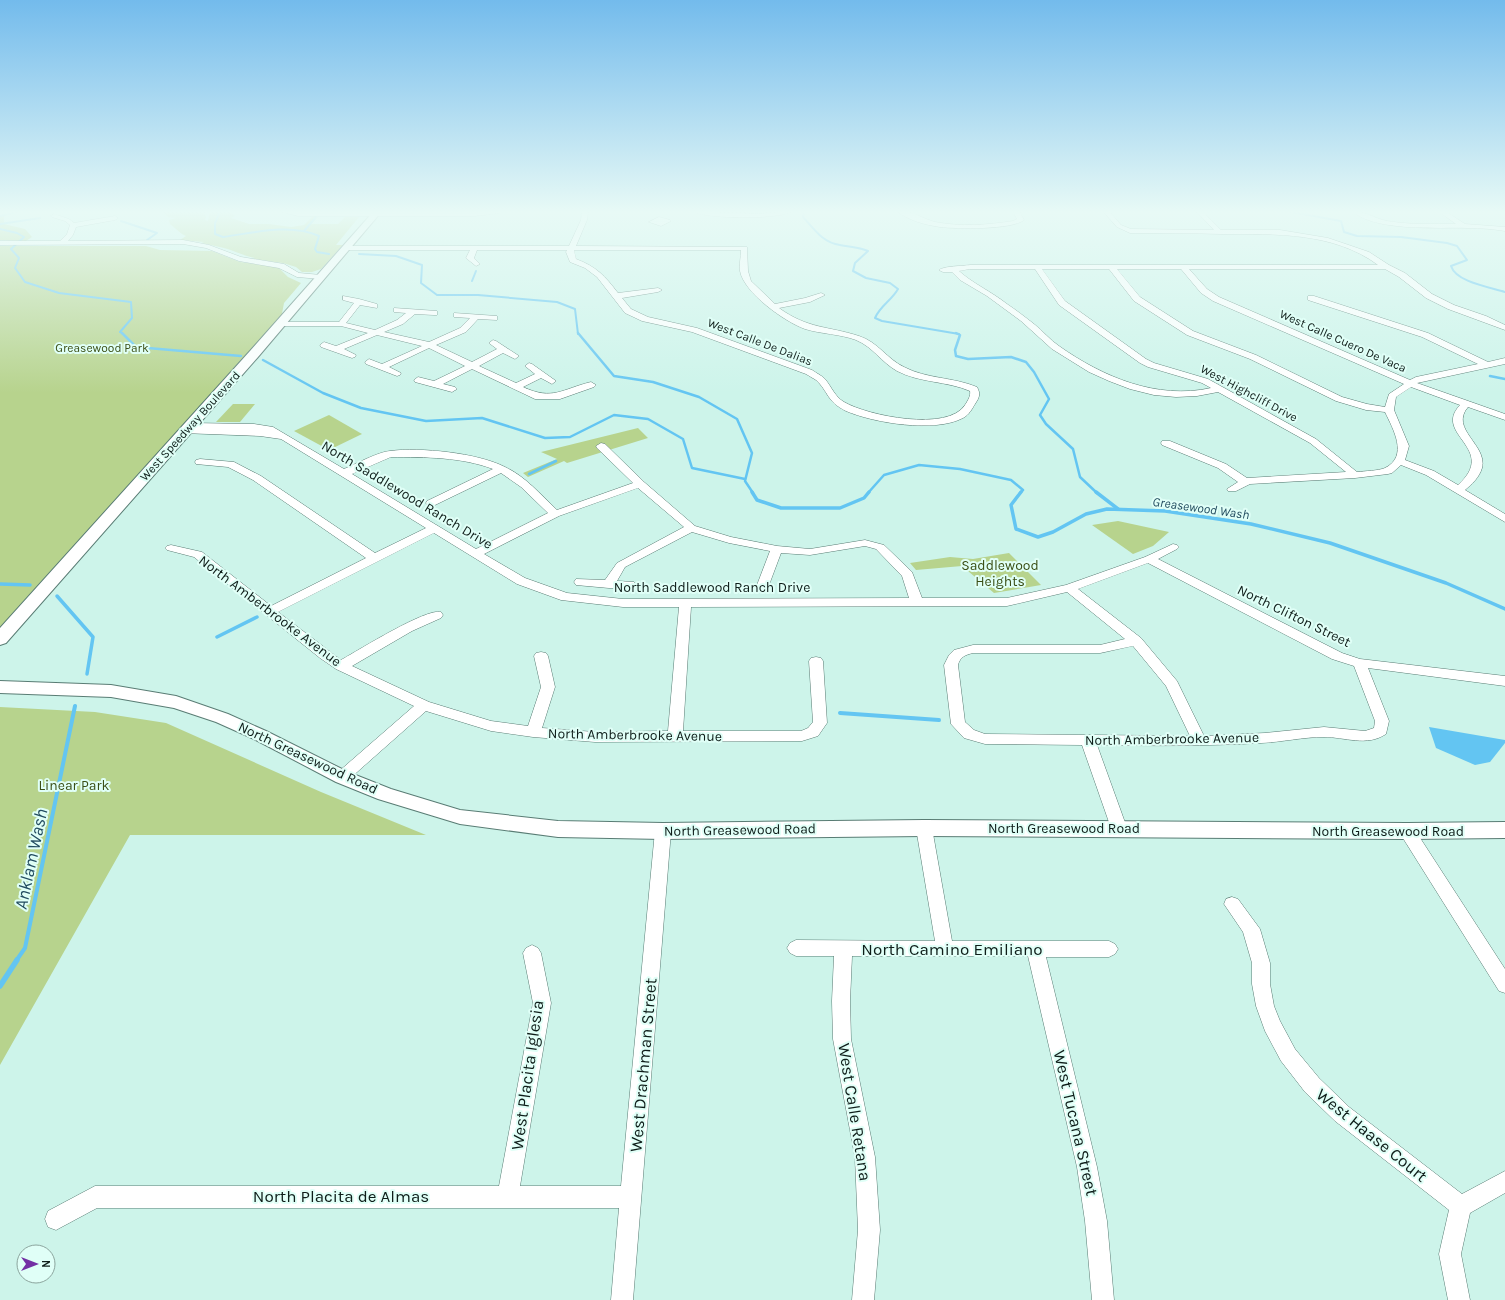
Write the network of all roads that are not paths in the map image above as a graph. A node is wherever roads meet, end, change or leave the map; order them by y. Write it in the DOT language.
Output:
graph roads {
  1 [pos="291,272"];
  2 [pos="325,272"];
  3 [pos="596,272"];
  4 [pos="744,272"];
  5 [pos="955,272"];
  6 [pos="1040,272"];
  7 [pos="1115,272"];
  8 [pos="1186,272"];
  9 [pos="1396,272"];
  10 [pos="321,277"];
  11 [pos="658,290"];
  12 [pos="821,295"];
  13 [pos="617,296"];
  14 [pos="346,298"];
  15 [pos="1311,298"];
  16 [pos="359,301"];
  17 [pos="374,306"];
  18 [pos="773,307"];
  19 [pos="397,310"];
  20 [pos="414,311"];
  21 [pos="434,313"];
  22 [pos="457,315"];
  23 [pos="476,317"];
  24 [pos="494,318"];
  25 [pos="280,324"];
  26 [pos="341,324"];
  27 [pos="1505,328"];
  28 [pos="374,333"];
  29 [pos="493,342"];
  30 [pos="324,345"];
  31 [pos="429,345"];
  32 [pos="337,349"];
  33 [pos="504,349"];
  34 [pos="352,355"];
  35 [pos="515,356"];
  36 [pos="1505,361"];
  37 [pos="368,362"];
  38 [pos="470,365"];
  39 [pos="1487,365"];
  40 [pos="529,366"];
  41 [pos="382,368"];
  42 [pos="397,373"];
  43 [pos="542,374"];
  44 [pos="418,380"];
  45 [pos="552,380"];
  46 [pos="1410,383"];
  47 [pos="434,384"];
  48 [pos="591,385"];
  49 [pos="515,387"];
  50 [pos="452,389"];
  51 [pos="1218,389"];
  52 [pos="1466,404"];
  53 [pos="1389,410"];
  54 [pos="1505,417"];
  55 [pos="187,428"];
  56 [pos="1166,443"];
  57 [pos="601,446"];
  58 [pos="1400,460"];
  59 [pos="200,462"];
  60 [pos="502,470"];
  61 [pos="344,473"];
  62 [pos="1355,475"];
  63 [pos="1246,482"];
  64 [pos="640,484"];
  65 [pos="1232,489"];
  66 [pos="1459,490"];
  67 [pos="431,503"];
  68 [pos="555,514"];
  69 [pos="1505,519"];
  70 [pos="434,528"];
  71 [pos="691,528"];
  72 [pos="1174,547"];
  73 [pos="171,548"];
  74 [pos="777,549"];
  75 [pos="475,554"];
  76 [pos="374,558"];
  77 [pos="1149,559"];
  78 [pos="580,582"];
  79 [pos="609,584"];
  80 [pos="630,585"];
  81 [pos="763,586"];
  82 [pos="1069,588"];
  83 [pos="686,603"];
  84 [pos="917,603"];
  85 [pos="270,611"];
  86 [pos="437,615"];
  87 [pos="0,639"];
  88 [pos="1136,641"];
  89 [pos="541,656"];
  90 [pos="816,661"];
  91 [pos="1359,663"];
  92 [pos="341,666"];
  93 [pos="1505,681"];
  94 [pos="0,687"];
  95 [pos="424,705"];
  96 [pos="533,732"];
  97 [pos="675,737"];
  98 [pos="1088,741"];
  99 [pos="1200,741"];
  100 [pos="342,777"];
  101 [pos="924,828"];
  102 [pos="1119,828"];
  103 [pos="1505,830"];
  104 [pos="663,831"];
  105 [pos="1407,832"];
  106 [pos="1232,904"];
  107 [pos="796,948"];
  108 [pos="843,949"];
  109 [pos="945,949"];
  110 [pos="1035,949"];
  111 [pos="1109,949"];
  112 [pos="532,953"];
  113 [pos="1505,985"];
  114 [pos="1505,1181"];
  115 [pos="508,1196"];
  116 [pos="631,1197"];
  117 [pos="1461,1206"];
  118 [pos="56,1218"];
  119 [pos="622,1300"];
  120 [pos="863,1300"];
  121 [pos="1103,1300"];
  122 [pos="1459,1300"];
  1 -- 10 [label="street"];
  2 -- 10 [label="main road, West Speedway Boulevard"];
  3 -- 13 [label="street, West Calle De Dalias"];
  4 -- 18 [label="street"];
  5 -- 51 [label="street"];
  6 -- 51 [label="street, West Highcliff Drive"];
  7 -- 53 [label="street"];
  8 -- 46 [label="street, West Calle Cuero De Vaca"];
  9 -- 27 [label="street"];
  10 -- 25 [label="main road, West Speedway Boulevard"];
  11 -- 13 [label="street"];
  12 -- 18 [label="street"];
  13 -- 18 [label="street, West Calle De Dalias"];
  14 -- 16 [label="street"];
  15 -- 39 [label="street"];
  16 -- 17 [label="street"];
  16 -- 26 [label="street"];
  19 -- 20 [label="street"];
  20 -- 21 [label="street"];
  20 -- 28 [label="street"];
  22 -- 23 [label="street"];
  23 -- 24 [label="street"];
  23 -- 31 [label="street"];
  25 -- 26 [label="street"];
  25 -- 55 [label="main road, West Speedway Boulevard"];
  26 -- 28 [label="street"];
  28 -- 31 [label="street"];
  28 -- 32 [label="street"];
  29 -- 33 [label="street"];
  30 -- 32 [label="street"];
  31 -- 38 [label="street"];
  31 -- 41 [label="street"];
  32 -- 34 [label="street"];
  33 -- 35 [label="street"];
  33 -- 38 [label="street"];
  36 -- 39 [label="street"];
  37 -- 41 [label="street"];
  38 -- 47 [label="street"];
  38 -- 49 [label="street"];
  39 -- 46 [label="street"];
  40 -- 43 [label="street"];
  41 -- 42 [label="street"];
  43 -- 45 [label="street"];
  43 -- 49 [label="street"];
  44 -- 47 [label="street"];
  46 -- 52 [label="street, West Calle Cuero De Vaca"];
  46 -- 53 [label="street"];
  47 -- 50 [label="street"];
  48 -- 49 [label="street"];
  51 -- 62 [label="street, West Highcliff Drive"];
  52 -- 54 [label="street, West Calle Cuero De Vaca"];
  52 -- 66 [label="street"];
  53 -- 58 [label="street"];
  55 -- 61 [label="street, North Saddlewood Ranch Drive"];
  55 -- 87 [label="main road, West Speedway Boulevard"];
  56 -- 63 [label="street"];
  57 -- 64 [label="street"];
  58 -- 62 [label="street"];
  58 -- 66 [label="street"];
  59 -- 76 [label="street"];
  60 -- 61 [label="street"];
  60 -- 67 [label="street"];
  60 -- 68 [label="street"];
  61 -- 70 [label="street, North Saddlewood Ranch Drive"];
  62 -- 63 [label="street"];
  63 -- 65 [label="street"];
  64 -- 68 [label="street"];
  64 -- 71 [label="street"];
  66 -- 69 [label="street"];
  68 -- 75 [label="street"];
  70 -- 75 [label="street, North Saddlewood Ranch Drive"];
  70 -- 76 [label="street"];
  71 -- 74 [label="street"];
  71 -- 79 [label="street"];
  72 -- 77 [label="street, North Saddlewood Ranch Drive"];
  73 -- 85 [label="street, North Amberbrooke Avenue"];
  74 -- 81 [label="street"];
  74 -- 84 [label="street"];
  75 -- 83 [label="street, North Saddlewood Ranch Drive"];
  76 -- 85 [label="street"];
  77 -- 82 [label="street, North Saddlewood Ranch Drive"];
  77 -- 91 [label="street, North Clifton Street"];
  78 -- 79 [label="street"];
  79 -- 80 [label="street"];
  82 -- 84 [label="street, North Saddlewood Ranch Drive"];
  82 -- 88 [label="street"];
  83 -- 84 [label="street, North Saddlewood Ranch Drive"];
  83 -- 97 [label="street"];
  85 -- 92 [label="street, North Amberbrooke Avenue"];
  86 -- 92 [label="street"];
  88 -- 98 [label="street, North Amberbrooke Avenue"];
  88 -- 99 [label="street"];
  89 -- 96 [label="street"];
  90 -- 97 [label="street, North Amberbrooke Avenue"];
  91 -- 93 [label="street, North Clifton Street"];
  91 -- 99 [label="street, North Amberbrooke Avenue"];
  92 -- 95 [label="street, North Amberbrooke Avenue"];
  94 -- 100 [label="street, North Greasewood Road"];
  95 -- 96 [label="street, North Amberbrooke Avenue"];
  95 -- 100 [label="street"];
  96 -- 97 [label="street, North Amberbrooke Avenue"];
  98 -- 99 [label="street, North Amberbrooke Avenue"];
  98 -- 102 [label="street"];
  100 -- 104 [label="street, North Greasewood Road"];
  101 -- 102 [label="street, North Greasewood Road"];
  101 -- 104 [label="street, North Greasewood Road"];
  101 -- 109 [label="street"];
  102 -- 105 [label="street, North Greasewood Road"];
  103 -- 105 [label="street, North Greasewood Road"];
  104 -- 116 [label="street, West Drachman Street"];
  105 -- 113 [label="street"];
  106 -- 117 [label="street, West Haase Court"];
  107 -- 108 [label="street, North Camino Emiliano"];
  108 -- 109 [label="street, North Camino Emiliano"];
  108 -- 120 [label="street, West Calle Retana"];
  109 -- 110 [label="street, North Camino Emiliano"];
  110 -- 111 [label="street, North Camino Emiliano"];
  110 -- 121 [label="street, West Tucana Street"];
  112 -- 115 [label="street, West Placita Iglesia"];
  114 -- 117 [label="street"];
  115 -- 116 [label="street, North Placita de Almas"];
  115 -- 118 [label="street, North Placita de Almas"];
  116 -- 119 [label="street, West Drachman Street"];
  117 -- 122 [label="street"];
}
